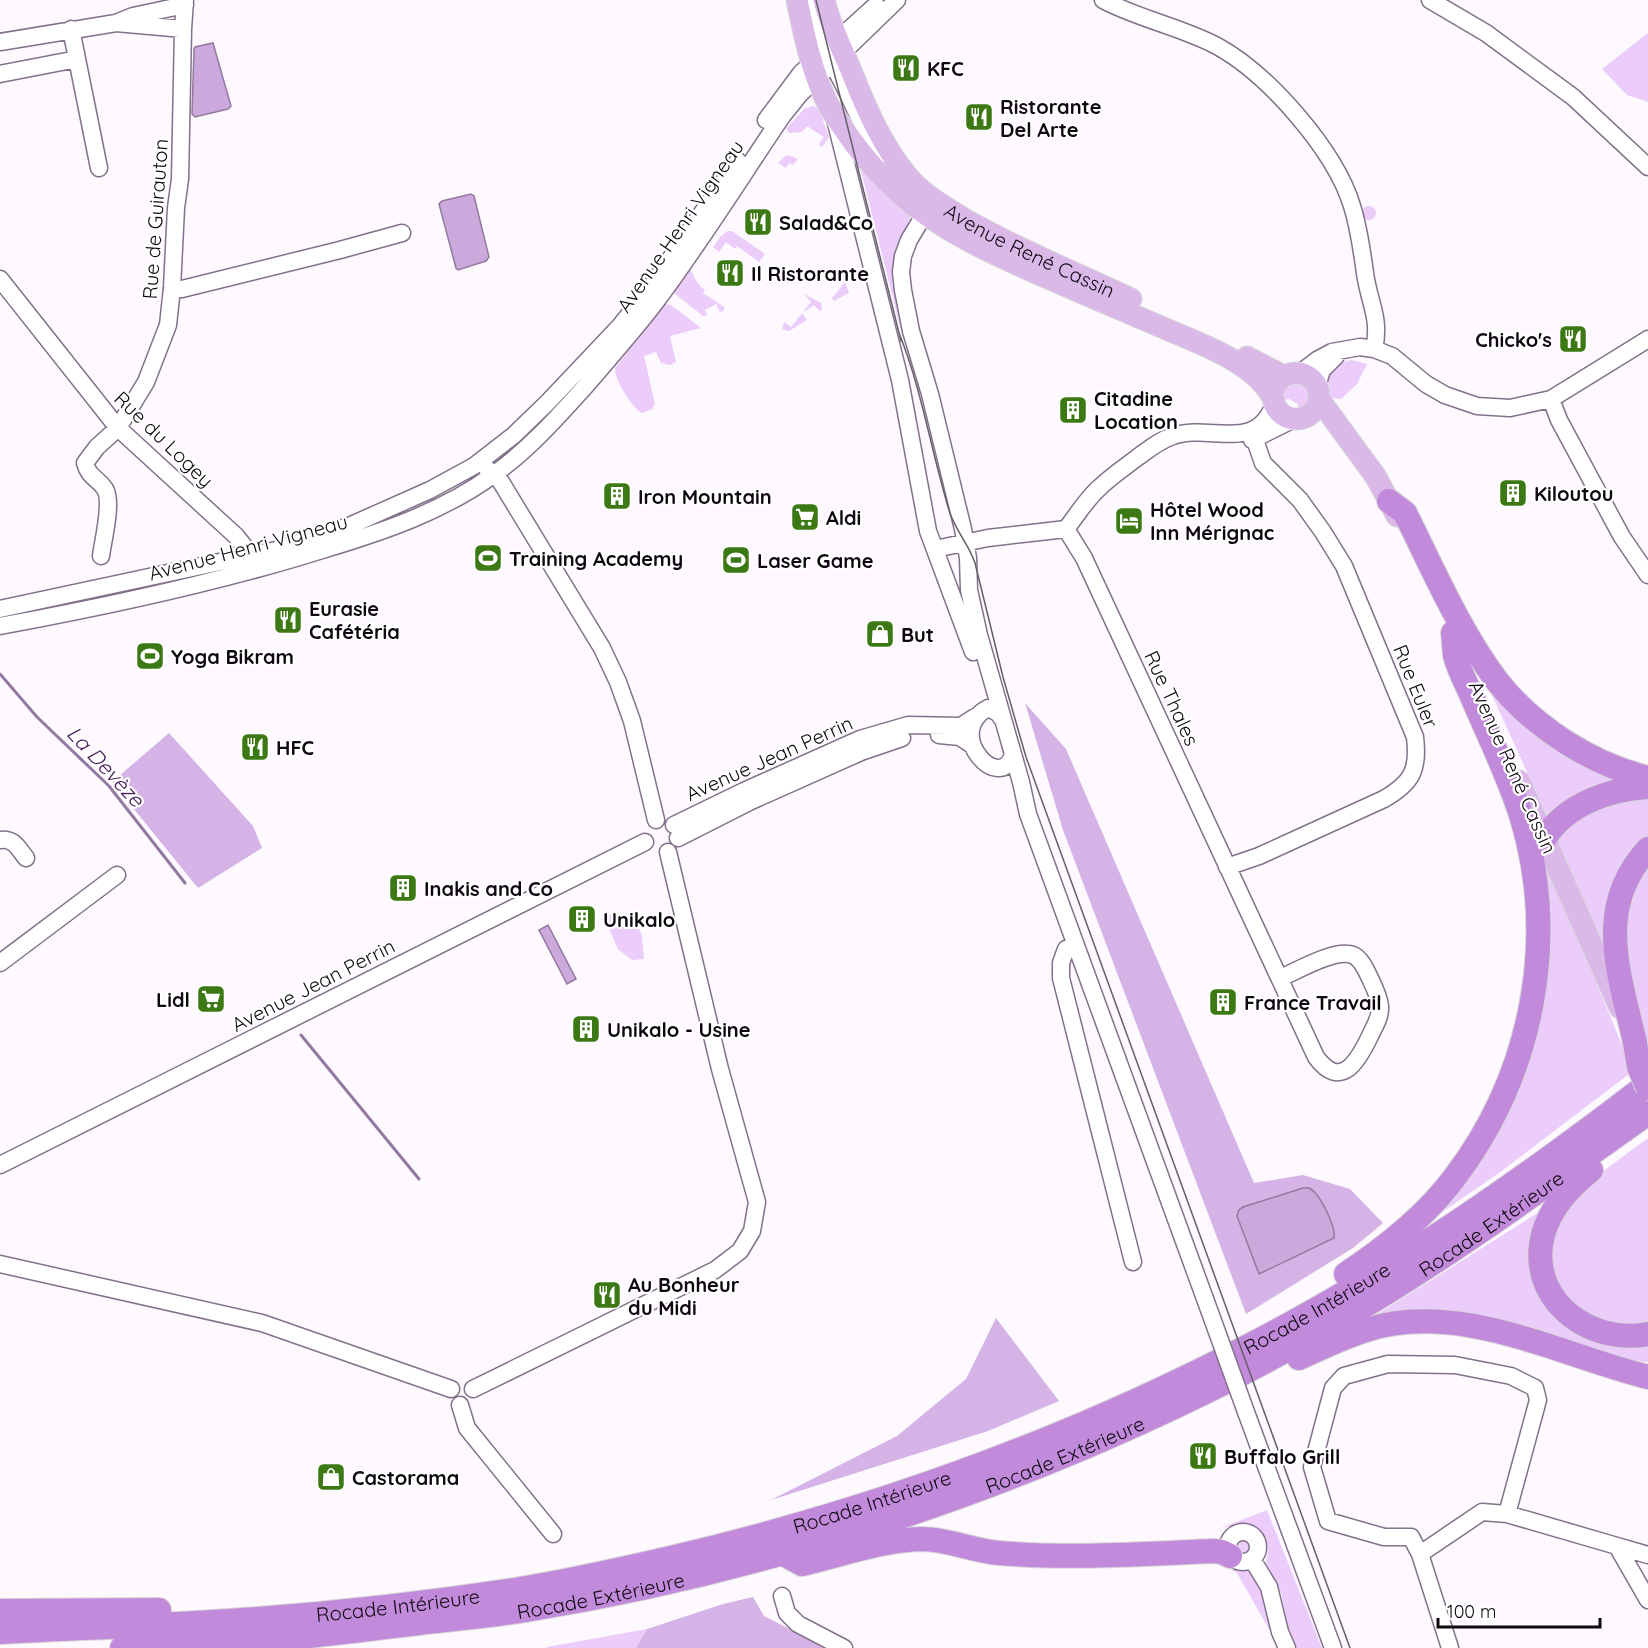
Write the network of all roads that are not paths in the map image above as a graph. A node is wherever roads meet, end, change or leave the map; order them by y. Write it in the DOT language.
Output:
graph roads {
  1 [pos="797,0"];
  2 [pos="807,0"];
  3 [pos="824,0"];
  4 [pos="881,0"];
  5 [pos="897,0"];
  6 [pos="1103,0"];
  7 [pos="1430,0"];
  8 [pos="185,2"];
  9 [pos="116,23"];
  10 [pos="71,29"];
  11 [pos="183,29"];
  12 [pos="0,42"];
  13 [pos="829,58"];
  14 [pos="77,59"];
  15 [pos="0,74"];
  16 [pos="827,101"];
  17 [pos="1648,167"];
  18 [pos="99,168"];
  19 [pos="911,180"];
  20 [pos="924,215"];
  21 [pos="402,233"];
  22 [pos="0,279"];
  23 [pos="172,288"];
  24 [pos="1648,339"];
  25 [pos="1374,349"];
  26 [pos="1305,384"];
  27 [pos="1551,399"];
  28 [pos="1274,401"];
  29 [pos="549,402"];
  30 [pos="1298,419"];
  31 [pos="907,422"];
  32 [pos="118,428"];
  33 [pos="1205,433"];
  34 [pos="1255,440"];
  35 [pos="474,466"];
  36 [pos="1369,467"];
  37 [pos="495,474"];
  38 [pos="1389,501"];
  39 [pos="1066,529"];
  40 [pos="962,543"];
  41 [pos="934,549"];
  42 [pos="101,556"];
  43 [pos="248,564"];
  44 [pos="1648,575"];
  45 [pos="0,609"];
  46 [pos="0,626"];
  47 [pos="1453,633"];
  48 [pos="979,635"];
  49 [pos="982,713"];
  50 [pos="1003,720"];
  51 [pos="889,735"];
  52 [pos="972,745"];
  53 [pos="1010,760"];
  54 [pos="1648,778"];
  55 [pos="1648,787"];
  56 [pos="656,820"];
  57 [pos="676,832"];
  58 [pos="1545,838"];
  59 [pos="0,840"];
  60 [pos="645,842"];
  61 [pos="1648,849"];
  62 [pos="668,852"];
  63 [pos="26,858"];
  64 [pos="1227,867"];
  65 [pos="117,875"];
  66 [pos="1075,945"];
  67 [pos="0,963"];
  68 [pos="1280,978"];
  69 [pos="1635,1043"];
  70 [pos="1648,1071"];
  71 [pos="1648,1077"];
  72 [pos="1648,1086"];
  73 [pos="1648,1113"];
  74 [pos="1648,1122"];
  75 [pos="1586,1132"];
  76 [pos="0,1165"];
  77 [pos="1133,1262"];
  78 [pos="0,1264"];
  79 [pos="1648,1334"];
  80 [pos="1612,1366"];
  81 [pos="1207,1367"];
  82 [pos="1648,1369"];
  83 [pos="1648,1377"];
  84 [pos="451,1389"];
  85 [pos="473,1389"];
  86 [pos="460,1405"];
  87 [pos="1093,1444"];
  88 [pos="1507,1514"];
  89 [pos="553,1534"];
  90 [pos="1617,1546"];
  91 [pos="782,1553"];
  92 [pos="1420,1554"];
  93 [pos="1648,1555"];
  94 [pos="1241,1558"];
  95 [pos="782,1596"];
  96 [pos="1648,1600"];
  97 [pos="0,1602"];
  98 [pos="122,1610"];
  99 [pos="0,1611"];
  100 [pos="264,1619"];
  101 [pos="0,1632"];
  102 [pos="294,1637"];
  103 [pos="122,1648"];
  104 [pos="268,1648"];
  105 [pos="844,1648"];
  106 [pos="1287,1648"];
  107 [pos="1335,1648"];
  108 [pos="1450,1648"];
  1 -- 13 [label="main road"];
  2 -- 13 [label="street"];
  3 -- 13 [label="main road"];
  4 -- 13 [label="street, Avenue Henri Vigneau"];
  5 -- 13 [label="street, Avenue Henri Vigneau"];
  6 -- 25 [label="street"];
  7 -- 17 [label="street"];
  8 -- 9 [label="street"];
  8 -- 11 [label="street, Rue de Guirauton"];
  9 -- 10 [label="street"];
  9 -- 11 [label="street"];
  10 -- 12 [label="street"];
  10 -- 14 [label="street"];
  11 -- 23 [label="street, Rue de Guirauton"];
  13 -- 16 [label="main road, Avenue René Cassin"];
  13 -- 19 [label="main road, Avenue René Cassin"];
  13 -- 29 [label="street, Avenue Henri Vigneau"];
  13 -- 37 [label="street, Avenue Henri Vigneau"];
  14 -- 15 [label="street"];
  14 -- 18 [label="street"];
  16 -- 20 [label="main road, Avenue René Cassin"];
  16 -- 31 [label="street"];
  19 -- 20 [label="street"];
  19 -- 26 [label="main road, Avenue René Cassin"];
  20 -- 28 [label="main road, Avenue René Cassin"];
  20 -- 40 [label="street"];
  21 -- 23 [label="street"];
  22 -- 32 [label="street, Rue du Logey"];
  23 -- 32 [label="street, Rue de Guirauton"];
  24 -- 27 [label="street"];
  25 -- 26 [label="street"];
  25 -- 27 [label="street"];
  26 -- 28 [label="main road"];
  26 -- 30 [label="main road"];
  26 -- 36 [label="main road, Avenue René Cassin"];
  27 -- 44 [label="street"];
  28 -- 30 [label="main road"];
  28 -- 33 [label="street"];
  29 -- 35 [label="street, Avenue Henri Vigneau"];
  29 -- 37 [label="street, Avenue Henri Vigneau"];
  30 -- 34 [label="street"];
  30 -- 36 [label="main road, Avenue René Cassin"];
  31 -- 40 [label="street"];
  31 -- 41 [label="street"];
  32 -- 42 [label="street, Rue de Guirauton"];
  32 -- 43 [label="street, Rue du Logey"];
  33 -- 34 [label="street"];
  33 -- 39 [label="street"];
  34 -- 64 [label="street, Rue Euler"];
  35 -- 37 [label="street"];
  35 -- 43 [label="street, Avenue Henri Vigneau"];
  36 -- 38 [label="main road, Avenue René Cassin"];
  37 -- 43 [label="street, Avenue Henri Vigneau"];
  37 -- 56 [label="street"];
  38 -- 47 [label="main road, Avenue René Cassin"];
  38 -- 54 [label="highway"];
  39 -- 40 [label="street"];
  39 -- 64 [label="street, Rue Thales"];
  40 -- 41 [label="street"];
  40 -- 48 [label="street"];
  41 -- 48 [label="street"];
  41 -- 49 [label="street"];
  43 -- 45 [label="street, Avenue Henri Vigneau"];
  43 -- 46 [label="street, Avenue Henri Vigneau"];
  47 -- 58 [label="main road, Avenue René Cassin"];
  47 -- 81 [label="highway"];
  48 -- 50 [label="street"];
  49 -- 50 [label="street"];
  49 -- 51 [label="street, Avenue Jean Perrin"];
  49 -- 52 [label="street"];
  49 -- 53 [label="street"];
  50 -- 53 [label="street"];
  51 -- 52 [label="street, Avenue Jean Perrin"];
  51 -- 57 [label="street, Avenue Jean Perrin"];
  52 -- 53 [label="street, Avenue Jean Perrin"];
  53 -- 66 [label="street"];
  55 -- 58 [label="highway"];
  56 -- 57 [label="street"];
  56 -- 60 [label="street"];
  57 -- 62 [label="street"];
  58 -- 69 [label="main road, Avenue René Cassin"];
  59 -- 63 [label="street"];
  60 -- 62 [label="street"];
  60 -- 76 [label="street, Avenue Jean Perrin"];
  61 -- 69 [label="highway"];
  62 -- 85 [label="street"];
  64 -- 68 [label="street, Rue Thales"];
  65 -- 67 [label="street"];
  66 -- 77 [label="street"];
  66 -- 107 [label="street, bridge"];
  68 -- 68 [label="street, Rue Thales"];
  69 -- 70 [label="main road, Avenue René Cassin, bridge"];
  69 -- 72 [label="highway, bridge"];
  71 -- 75 [label="highway"];
  72 -- 75 [label="highway, Rocade Intérieure"];
  73 -- 87 [label="highway, Rocade Extérieure"];
  74 -- 79 [label="highway"];
  75 -- 81 [label="highway, Rocade Intérieure"];
  78 -- 84 [label="street"];
  80 -- 82 [label="highway"];
  80 -- 83 [label="highway"];
  80 -- 87 [label="highway"];
  81 -- 100 [label="highway, Rocade Intérieure"];
  84 -- 85 [label="street"];
  84 -- 86 [label="street"];
  85 -- 86 [label="street"];
  86 -- 89 [label="street"];
  87 -- 91 [label="highway, Rocade Extérieure"];
  88 -- 90 [label="street"];
  88 -- 92 [label="street"];
  88 -- 92 [label="street"];
  90 -- 93 [label="street"];
  90 -- 96 [label="street"];
  91 -- 94 [label="highway"];
  91 -- 102 [label="highway, Rocade Extérieure"];
  92 -- 108 [label="street"];
  94 -- 106 [label="street"];
  95 -- 105 [label="street"];
  97 -- 98 [label="highway"];
  98 -- 99 [label="highway"];
  98 -- 100 [label="highway"];
  100 -- 101 [label="highway, Rocade Intérieure"];
  102 -- 103 [label="highway, Rocade Extérieure"];
  102 -- 104 [label="highway"];
}
